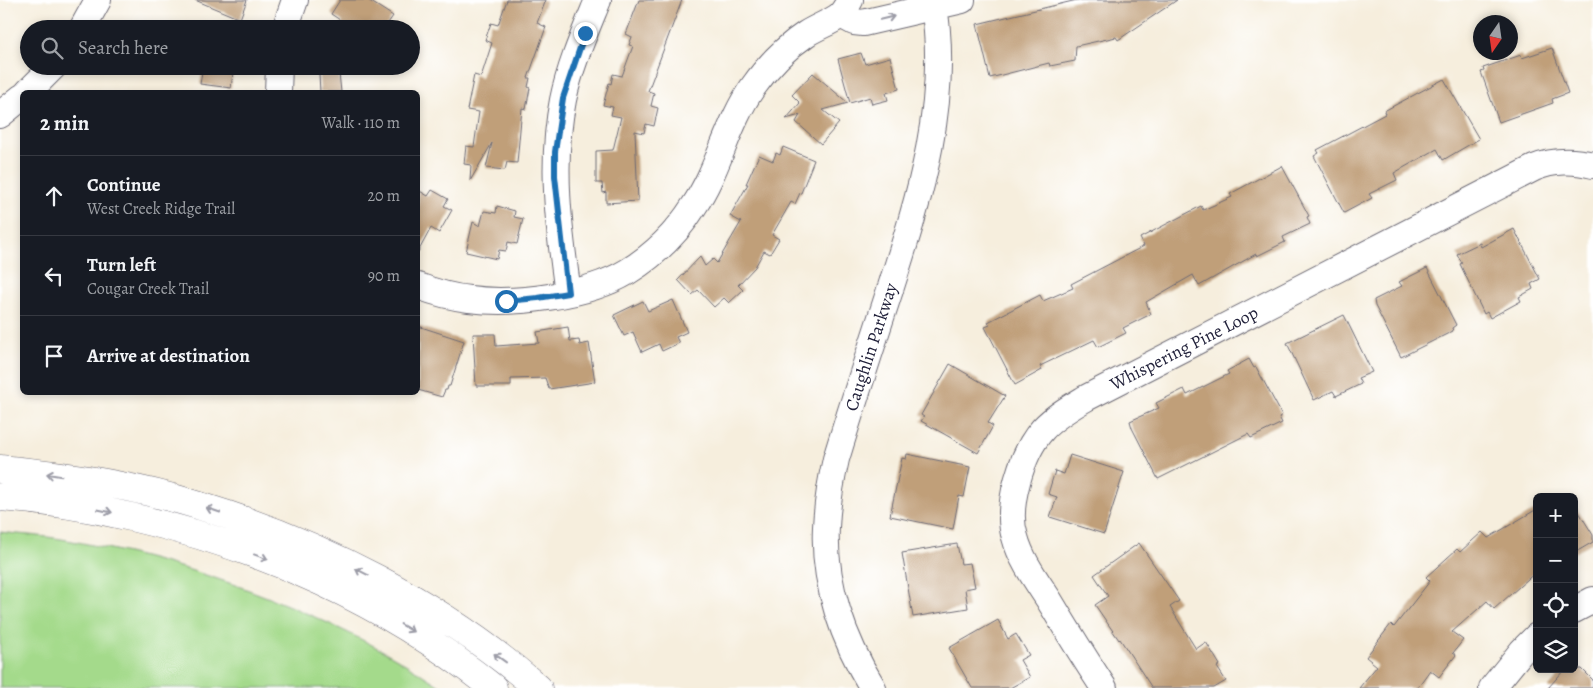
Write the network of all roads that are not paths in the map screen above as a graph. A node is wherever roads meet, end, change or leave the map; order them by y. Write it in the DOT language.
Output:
graph roads {
  1 [pos="98,0"];
  2 [pos="295,0"];
  3 [pos="598,0"];
  4 [pos="962,0"];
  5 [pos="934,3"];
  6 [pos="845,7"];
  7 [pos="87,20"];
  8 [pos="288,20"];
  9 [pos="45,75"];
  10 [pos="279,75"];
  11 [pos="30,90"];
  12 [pos="278,90"];
  13 [pos="20,99"];
  14 [pos="0,115"];
  15 [pos="1593,166"];
  16 [pos="420,287"];
  17 [pos="568,293"];
  18 [pos="0,469"];
  19 [pos="0,497"];
  20 [pos="1593,600"];
  21 [pos="1578,608"];
  22 [pos="1533,640"];
  23 [pos="493,688"];
  24 [pos="538,688"];
  25 [pos="873,688"];
  26 [pos="1104,688"];
  27 [pos="1492,688"];
  1 -- 7 [label="street"];
  2 -- 8 [label="street"];
  3 -- 17 [label="street"];
  4 -- 5 [label="street"];
  6 -- 5 [label="street, one-way"];
  5 -- 25 [label="street, Caughlin Parkway"];
  6 -- 17 [label="street"];
  9 -- 11 [label="street"];
  10 -- 12 [label="street"];
  13 -- 14 [label="street"];
  15 -- 26 [label="street, Whispering Pine Loop"];
  16 -- 17 [label="street"];
  24 -- 18 [label="main road, one-way"];
  19 -- 23 [label="main road, one-way"];
  20 -- 21 [label="street"];
  22 -- 27 [label="street"];
}
